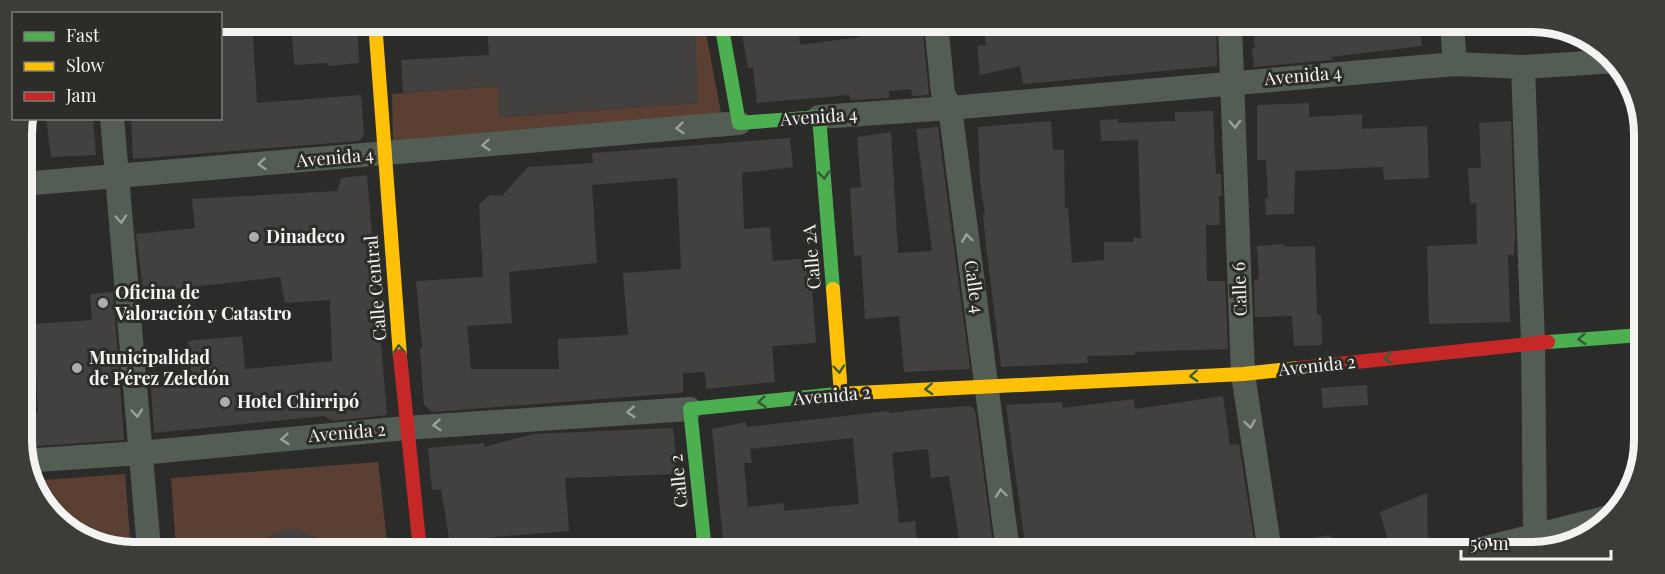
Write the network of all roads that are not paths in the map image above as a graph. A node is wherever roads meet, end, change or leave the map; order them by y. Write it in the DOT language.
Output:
graph roads {
  1 [pos="376,32"];
  2 [pos="723,32"];
  3 [pos="937,32"];
  4 [pos="1230,32"];
  5 [pos="1453,32"];
  6 [pos="1605,62"];
  7 [pos="1455,64"];
  8 [pos="1523,67"];
  9 [pos="1233,82"];
  10 [pos="950,108"];
  11 [pos="819,117"];
  12 [pos="112,120"];
  13 [pos="739,123"];
  14 [pos="383,154"];
  15 [pos="117,176"];
  16 [pos="32,183"];
  17 [pos="1634,336"];
  18 [pos="1533,343"];
  19 [pos="1243,374"];
  20 [pos="987,386"];
  21 [pos="841,394"];
  22 [pos="690,408"];
  23 [pos="406,428"];
  24 [pos="140,453"];
  25 [pos="33,460"];
  26 [pos="1595,520"];
  27 [pos="1535,534"];
  28 [pos="148,542"];
  29 [pos="419,542"];
  30 [pos="704,542"];
  31 [pos="1007,542"];
  32 [pos="1268,542"];
  33 [pos="1506,542"];
  1 -- 14 [label="main road, Calle Central"];
  2 -- 13 [label="main road"];
  3 -- 10 [label="street, Calle 4"];
  4 -- 9 [label="street, Calle 6"];
  5 -- 7 [label="street"];
  6 -- 8 [label="street, Avenida 4"];
  7 -- 8 [label="street, Avenida 4"];
  7 -- 9 [label="street, Avenida 4"];
  8 -- 18 [label="street"];
  9 -- 10 [label="street, Avenida 4"];
  9 -- 19 [label="street, Calle 6, one-way"];
  10 -- 11 [label="street, Avenida 4"];
  20 -- 10 [label="street, Calle 4, one-way"];
  11 -- 13 [label="main road, Avenida 4"];
  11 -- 21 [label="main road, Calle 2A, one-way"];
  12 -- 15 [label="street"];
  13 -- 14 [label="street, Avenida 4, one-way"];
  14 -- 15 [label="street, Avenida 4, one-way"];
  23 -- 14 [label="main road, Calle Central, one-way"];
  15 -- 16 [label="street, Avenida 4"];
  15 -- 24 [label="street, one-way"];
  17 -- 18 [label="main road, Avenida 2, one-way"];
  18 -- 19 [label="main road, Avenida 2, one-way"];
  18 -- 27 [label="street"];
  19 -- 20 [label="main road, Avenida 2, one-way"];
  19 -- 32 [label="street, Calle 6, one-way"];
  20 -- 21 [label="main road, Avenida 2, one-way"];
  31 -- 20 [label="street, Calle 4, one-way"];
  21 -- 22 [label="main road, Avenida 2, one-way"];
  22 -- 23 [label="street, Avenida 2, one-way"];
  22 -- 30 [label="main road, Calle 2"];
  23 -- 24 [label="street, Avenida 2, one-way"];
  23 -- 29 [label="main road, Calle Central"];
  24 -- 25 [label="street, Avenida 2"];
  24 -- 28 [label="street"];
  26 -- 27 [label="street"];
  27 -- 33 [label="street"];
}
